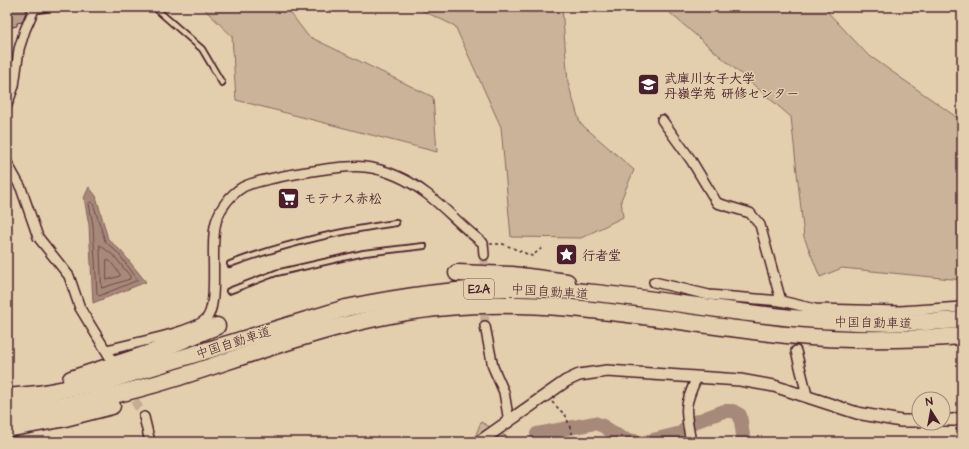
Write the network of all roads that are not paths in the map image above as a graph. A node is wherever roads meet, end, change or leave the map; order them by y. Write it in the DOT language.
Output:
graph roads {
  1 [pos="55,7"];
  2 [pos="154,7"];
  3 [pos="35,8"];
  4 [pos="222,83"];
  5 [pos="7,105"];
  6 [pos="662,120"];
  7 [pos="7,163"];
  8 [pos="396,223"];
  9 [pos="424,246"];
  10 [pos="484,255"];
  11 [pos="230,264"];
  12 [pos="457,273"];
  13 [pos="654,282"];
  14 [pos="229,291"];
  15 [pos="781,301"];
  16 [pos="673,303"];
  17 [pos="962,307"];
  18 [pos="962,320"];
  19 [pos="217,326"];
  20 [pos="485,326"];
  21 [pos="962,336"];
  22 [pos="107,350"];
  23 [pos="796,352"];
  24 [pos="248,354"];
  25 [pos="111,360"];
  26 [pos="697,377"];
  27 [pos="7,394"];
  28 [pos="807,395"];
  29 [pos="7,397"];
  30 [pos="7,413"];
  31 [pos="144,417"];
  32 [pos="911,420"];
  33 [pos="508,422"];
  34 [pos="7,429"];
  35 [pos="150,442"];
  36 [pos="479,442"];
  37 [pos="691,442"];
  1 -- 3 [label="lane"];
  2 -- 4 [label="lane"];
  3 -- 5 [label="street"];
  6 -- 15 [label="street"];
  7 -- 22 [label="street"];
  8 -- 11 [label="lane"];
  9 -- 14 [label="lane"];
  10 -- 22 [label="street"];
  12 -- 16 [label="highway"];
  13 -- 15 [label="street"];
  15 -- 17 [label="street"];
  16 -- 18 [label="highway, 中国自動車道 / E2A"];
  16 -- 29 [label="highway, 中国自動車道 / E2A"];
  19 -- 27 [label="highway"];
  20 -- 33 [label="street"];
  21 -- 24 [label="highway, 中国自動車道 / E2A"];
  22 -- 25 [label="street"];
  23 -- 28 [label="street"];
  24 -- 30 [label="highway, 中国自動車道 / E2A"];
  24 -- 34 [label="highway"];
  26 -- 28 [label="street"];
  26 -- 33 [label="street"];
  26 -- 37 [label="street"];
  28 -- 32 [label="street"];
  31 -- 35 [label="street"];
  33 -- 36 [label="street"];
}
